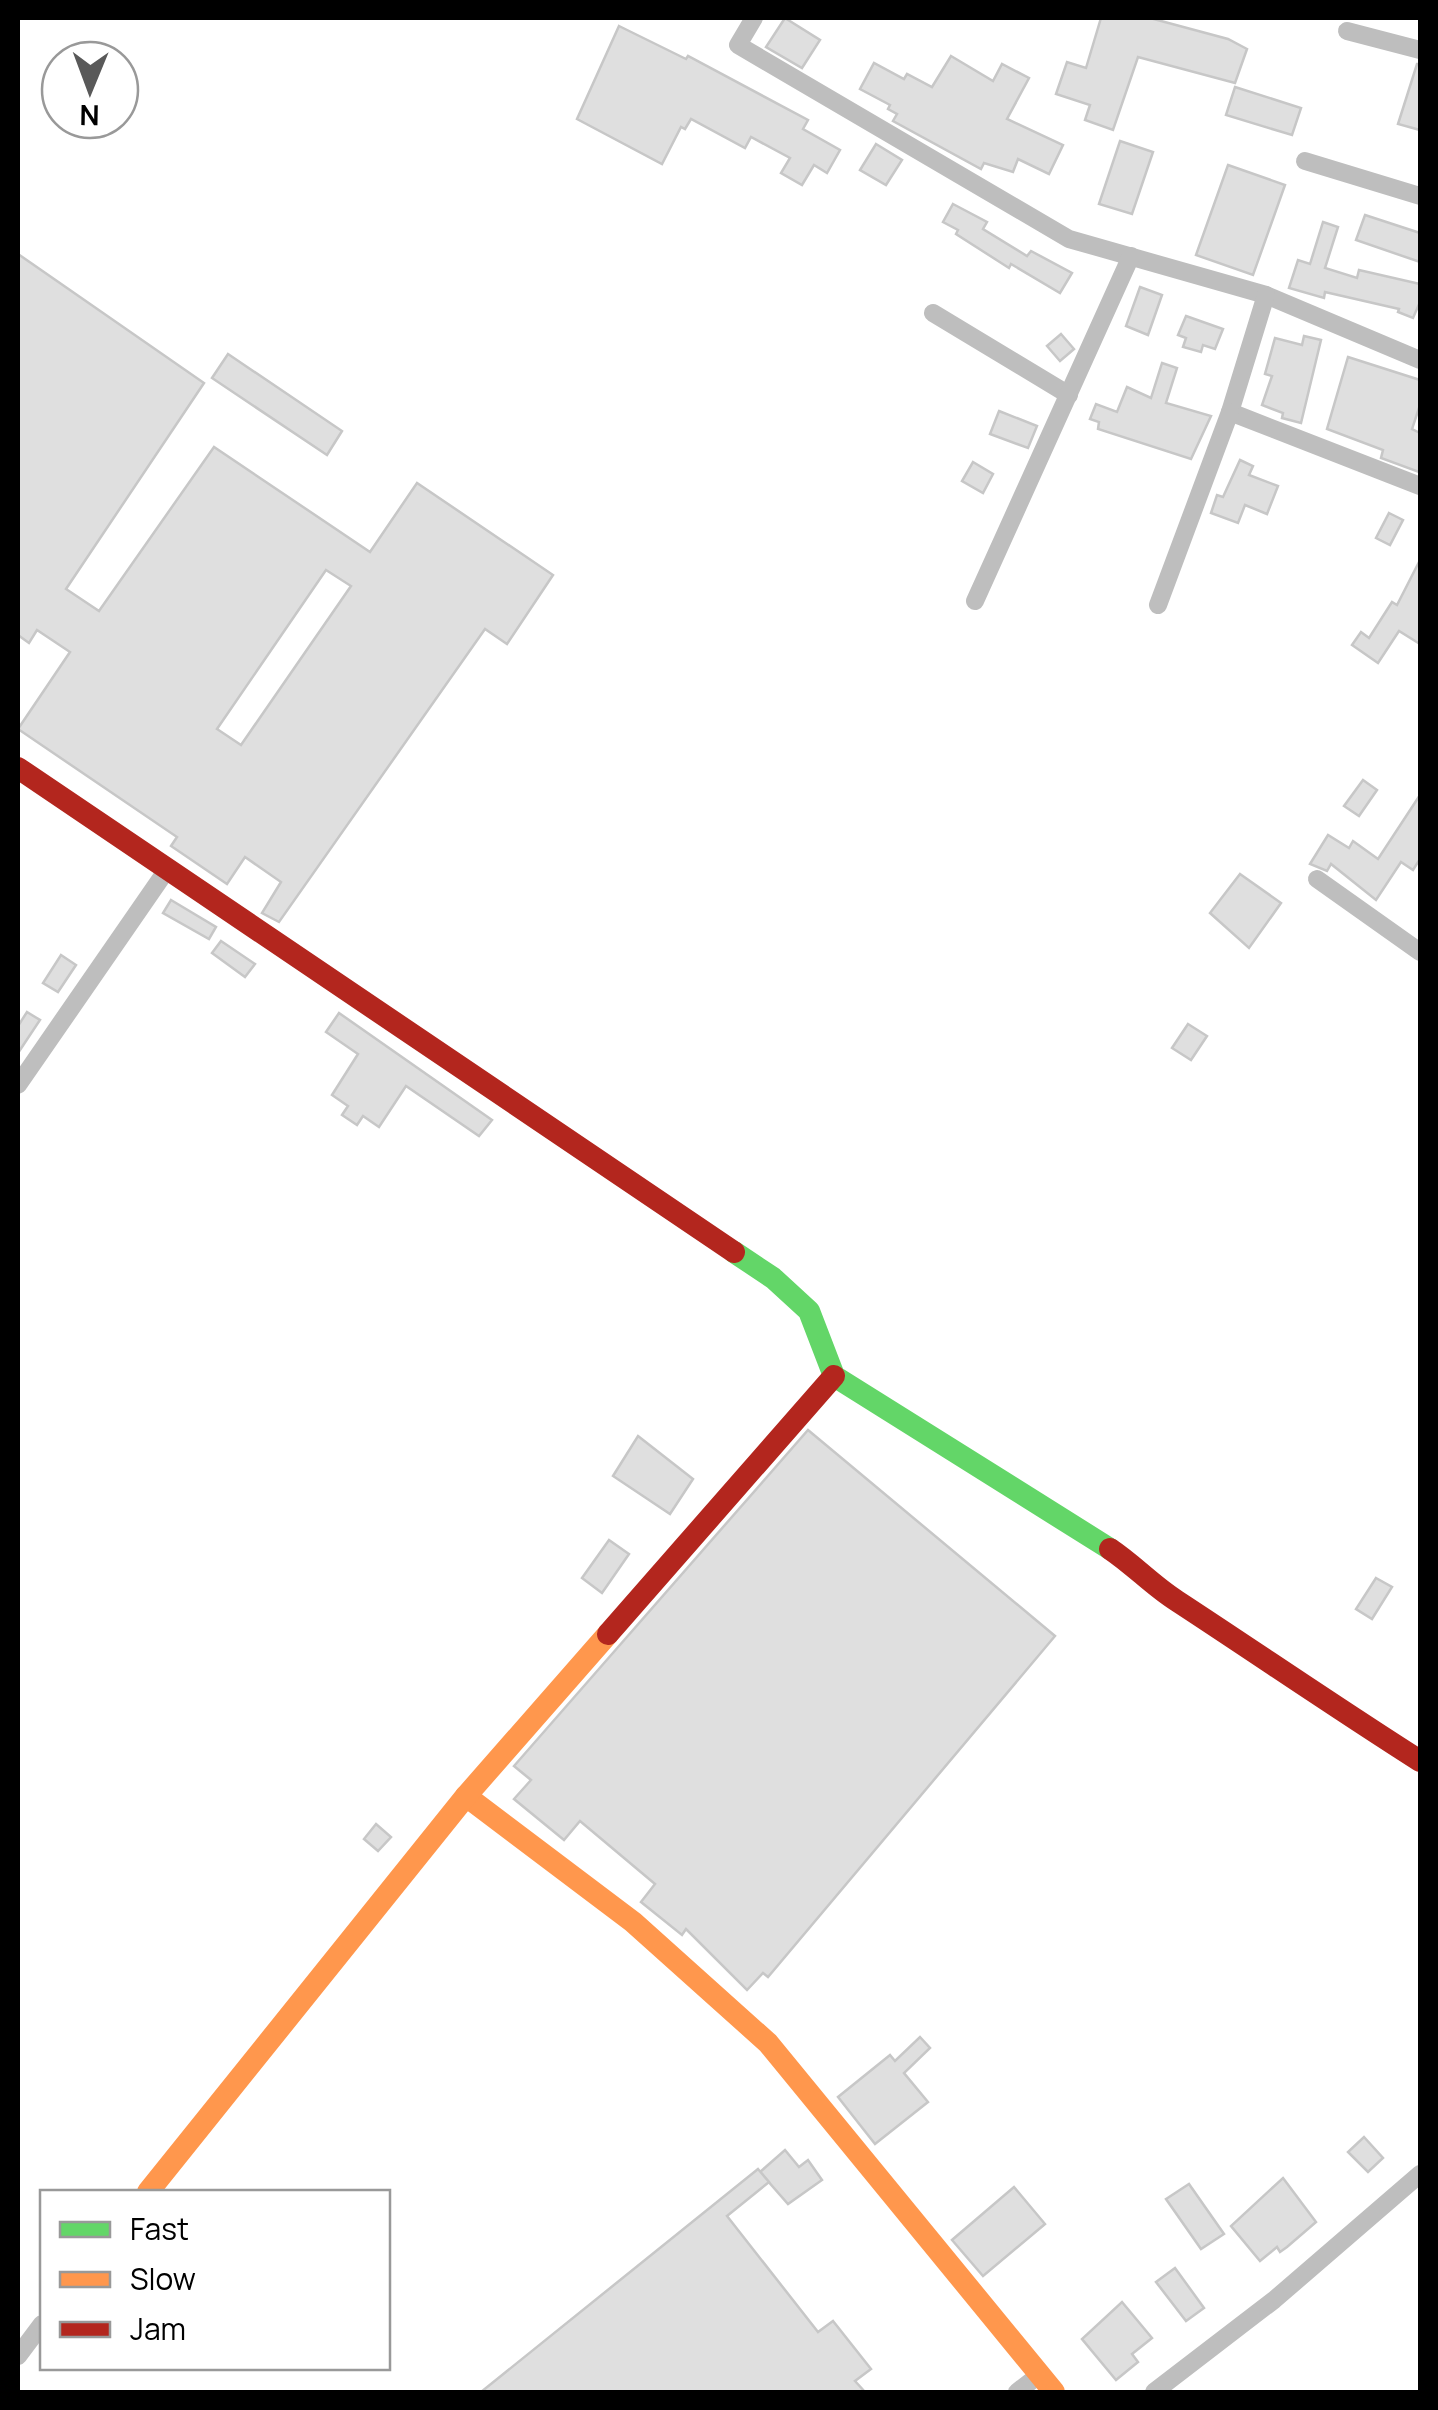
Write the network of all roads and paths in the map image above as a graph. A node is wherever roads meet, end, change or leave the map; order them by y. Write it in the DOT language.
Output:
graph roads {
  1 [pos="754,18"];
  2 [pos="1347,32"];
  3 [pos="1420,50"];
  4 [pos="1305,161"];
  5 [pos="1420,196"];
  6 [pos="1131,256"];
  7 [pos="1266,295"];
  8 [pos="933,313"];
  9 [pos="1420,360"];
  10 [pos="1069,395"];
  11 [pos="1230,412"];
  12 [pos="1420,486"];
  13 [pos="975,601"];
  14 [pos="1158,605"];
  15 [pos="18,768"];
  16 [pos="166,871"];
  17 [pos="1317,879"];
  18 [pos="1420,952"];
  19 [pos="18,1084"];
  20 [pos="834,1376"];
  21 [pos="1420,1761"];
  22 [pos="466,1796"];
  23 [pos="1420,2174"];
  24 [pos="150,2190"];
  25 [pos="40,2327"];
  26 [pos="18,2356"];
  27 [pos="1047,2384"];
  28 [pos="1017,2392"];
  29 [pos="1154,2392"];
  1 -- 6 [label="street"];
  2 -- 3 [label="street"];
  4 -- 5 [label="street"];
  6 -- 7 [label="street"];
  6 -- 10 [label="street"];
  7 -- 9 [label="street"];
  7 -- 11 [label="street"];
  8 -- 10 [label="street"];
  10 -- 13 [label="street"];
  11 -- 12 [label="street"];
  11 -- 14 [label="street"];
  15 -- 16 [label="street"];
  16 -- 19 [label="street"];
  16 -- 20 [label="street"];
  17 -- 18 [label="street"];
  20 -- 21 [label="street"];
  20 -- 22 [label="street"];
  22 -- 24 [label="street"];
  22 -- 27 [label="street"];
  23 -- 29 [label="street"];
  25 -- 26 [label="street"];
  27 -- 28 [label="street"];
}
